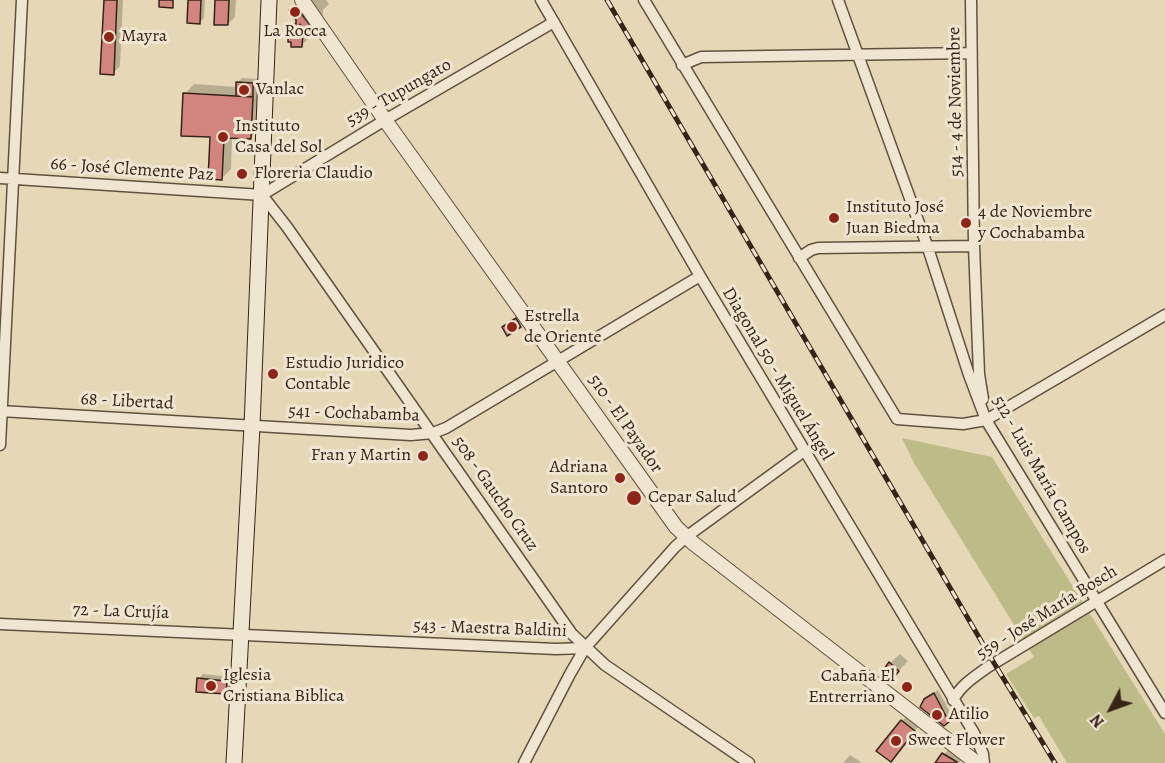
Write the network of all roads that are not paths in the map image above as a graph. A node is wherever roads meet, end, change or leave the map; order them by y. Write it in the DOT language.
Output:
graph roads {
  1 [pos="22,0"];
  2 [pos="269,0"];
  3 [pos="302,0"];
  4 [pos="541,0"];
  5 [pos="644,0"];
  6 [pos="838,0"];
  7 [pos="971,0"];
  8 [pos="554,22"];
  9 [pos="971,53"];
  10 [pos="860,56"];
  11 [pos="682,65"];
  12 [pos="384,120"];
  13 [pos="0,178"];
  14 [pos="12,179"];
  15 [pos="262,195"];
  16 [pos="974,246"];
  17 [pos="928,248"];
  18 [pos="799,258"];
  19 [pos="700,276"];
  20 [pos="1165,315"];
  21 [pos="558,360"];
  22 [pos="1,411"];
  23 [pos="986,420"];
  24 [pos="252,426"];
  25 [pos="433,433"];
  26 [pos="0,445"];
  27 [pos="804,451"];
  28 [pos="686,537"];
  29 [pos="1165,560"];
  30 [pos="1096,601"];
  31 [pos="0,624"];
  32 [pos="241,634"];
  33 [pos="585,648"];
  34 [pos="952,700"];
  35 [pos="1165,713"];
  36 [pos="234,763"];
  37 [pos="524,763"];
  38 [pos="750,763"];
  39 [pos="977,763"];
  40 [pos="984,763"];
  1 -- 14 [label="street"];
  2 -- 15 [label="main road"];
  3 -- 12 [label="street, 510 - El Payador"];
  4 -- 8 [label="street, Diagonal 50 - Miguel Ángel"];
  5 -- 11 [label="street"];
  6 -- 10 [label="street, 512 - Luis María Campos"];
  7 -- 9 [label="street, 514 - 4 de Noviembre"];
  8 -- 12 [label="street, 539 - Tupungato"];
  8 -- 19 [label="street, Diagonal 50 - Miguel Ángel"];
  9 -- 10 [label="street"];
  9 -- 16 [label="street, 514 - 4 de Noviembre"];
  10 -- 11 [label="street"];
  10 -- 17 [label="street, 512 - Luis María Campos"];
  11 -- 18 [label="street"];
  12 -- 15 [label="street, 539 - Tupungato"];
  12 -- 21 [label="street, 510 - El Payador"];
  13 -- 14 [label="street, 66 - José Clemente Paz"];
  14 -- 15 [label="street, 66 - José Clemente Paz"];
  14 -- 22 [label="street"];
  15 -- 24 [label="main road"];
  15 -- 25 [label="street, 508 - Gaucho Cruz"];
  16 -- 17 [label="street"];
  16 -- 23 [label="street, 514 - 4 de Noviembre"];
  17 -- 18 [label="street"];
  17 -- 23 [label="street, 512 - Luis María Campos"];
  18 -- 23 [label="street"];
  19 -- 21 [label="street, 541 - Cochabamba"];
  19 -- 27 [label="street, Diagonal 50 - Miguel Ángel"];
  20 -- 23 [label="street"];
  21 -- 25 [label="street, 541 - Cochabamba"];
  21 -- 28 [label="street, 510 - El Payador"];
  22 -- 24 [label="street, 68 - Libertad"];
  22 -- 26 [label="street"];
  23 -- 30 [label="street, 512 - Luis María Campos"];
  24 -- 25 [label="street, 541 - Cochabamba"];
  24 -- 32 [label="main road"];
  25 -- 33 [label="street, 508 - Gaucho Cruz"];
  27 -- 28 [label="street, 543 - Maestra Baldini"];
  27 -- 34 [label="street, Diagonal 50 - Miguel Ángel"];
  28 -- 33 [label="street, 543 - Maestra Baldini"];
  28 -- 39 [label="street, 510 - El Payador"];
  29 -- 30 [label="street, 559 - José María Bosch"];
  30 -- 34 [label="street, 559 - José María Bosch"];
  30 -- 35 [label="street, 512 - Luis María Campos"];
  31 -- 32 [label="street, 72 - La Crujía"];
  32 -- 33 [label="street, 543 - Maestra Baldini"];
  32 -- 36 [label="main road"];
  33 -- 37 [label="street"];
  33 -- 38 [label="street, 508 - Gaucho Cruz"];
  34 -- 40 [label="street, Diagonal 50 - Miguel Ángel"];
}
